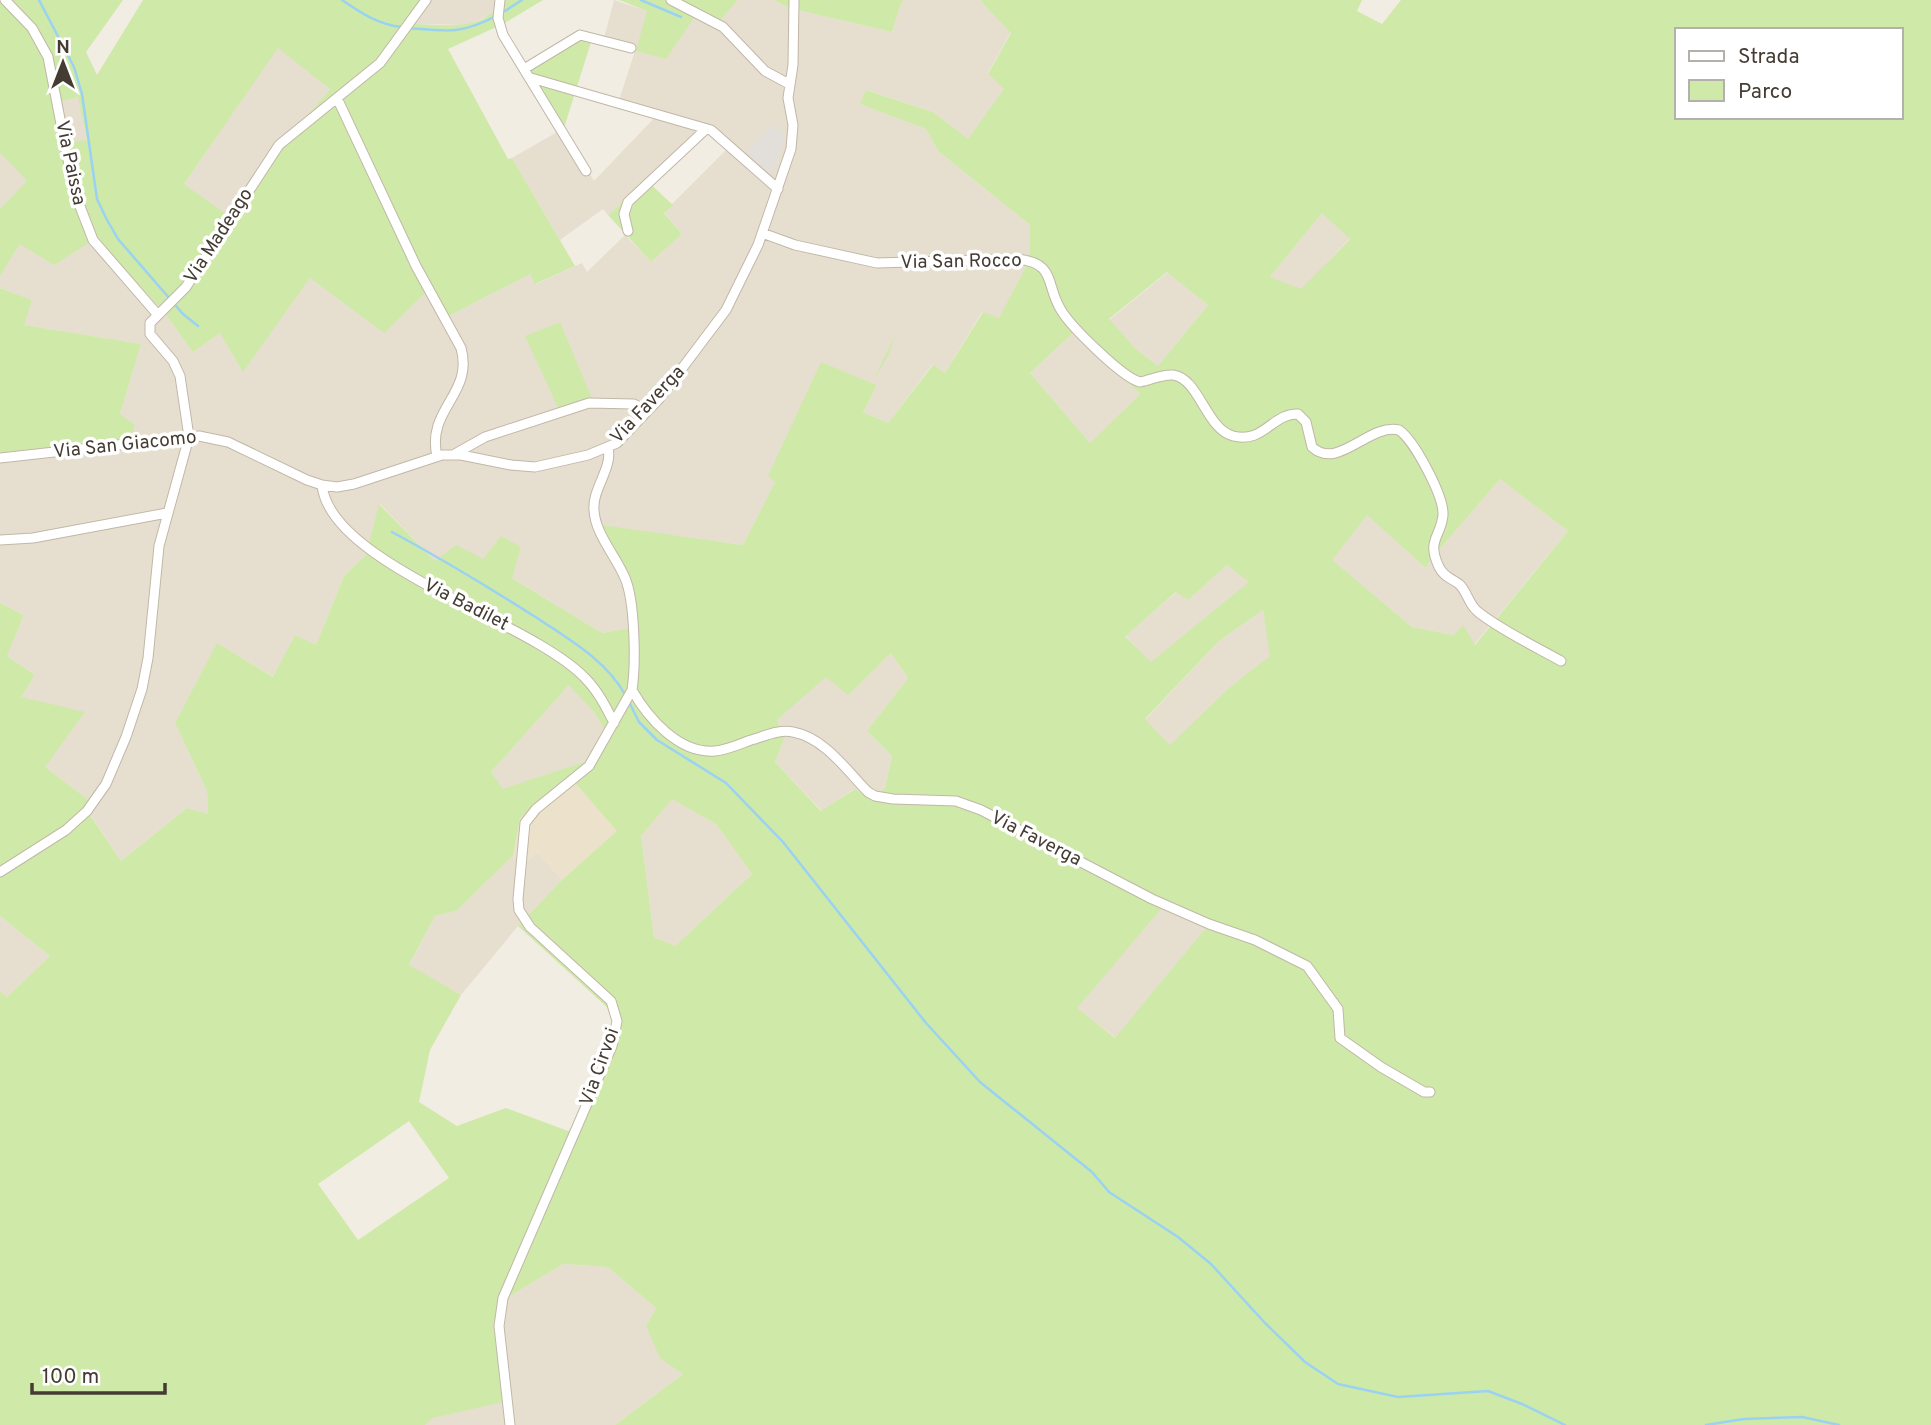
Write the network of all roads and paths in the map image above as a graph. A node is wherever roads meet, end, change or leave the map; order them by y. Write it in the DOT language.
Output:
graph roads {
  1 [pos="5,0"];
  2 [pos="426,0"];
  3 [pos="500,0"];
  4 [pos="671,0"];
  5 [pos="794,0"];
  6 [pos="631,48"];
  7 [pos="524,69"];
  8 [pos="531,78"];
  9 [pos="789,84"];
  10 [pos="337,98"];
  11 [pos="706,129"];
  12 [pos="586,171"];
  13 [pos="778,189"];
  14 [pos="628,230"];
  15 [pos="762,233"];
  16 [pos="158,315"];
  17 [pos="647,411"];
  18 [pos="189,437"];
  19 [pos="608,448"];
  20 [pos="453,455"];
  21 [pos="436,456"];
  22 [pos="0,458"];
  23 [pos="321,485"];
  24 [pos="167,513"];
  25 [pos="0,540"];
  26 [pos="1560,661"];
  27 [pos="632,690"];
  28 [pos="614,723"];
  29 [pos="0,872"];
  30 [pos="1430,1092"];
  31 [pos="510,1425"];
  1 -- 16 [label="street, Via Paissa"];
  2 -- 10 [label="street, Via Madeago"];
  3 -- 7 [label="street"];
  4 -- 9 [label="street"];
  5 -- 9 [label="street, Via Faverga"];
  6 -- 7 [label="street"];
  7 -- 8 [label="street"];
  8 -- 11 [label="street"];
  8 -- 12 [label="street"];
  9 -- 13 [label="street, Via Faverga"];
  10 -- 16 [label="street, Via Madeago"];
  10 -- 21 [label="street"];
  11 -- 13 [label="street"];
  11 -- 14 [label="street"];
  13 -- 15 [label="street, Via Faverga"];
  15 -- 17 [label="street, Via Faverga"];
  15 -- 26 [label="street, Via San Rocco"];
  16 -- 18 [label="street"];
  17 -- 19 [label="street, Via Faverga"];
  17 -- 20 [label="street"];
  18 -- 22 [label="street, Via San Giacomo"];
  18 -- 23 [label="street, Via San Giacomo"];
  18 -- 24 [label="street"];
  19 -- 20 [label="street, Via San Giacomo"];
  19 -- 27 [label="street, Via Faverga"];
  20 -- 21 [label="street, Via San Giacomo"];
  21 -- 23 [label="street, Via San Giacomo"];
  23 -- 28 [label="street, Via Badilet"];
  24 -- 25 [label="street"];
  24 -- 29 [label="street"];
  27 -- 28 [label="street, Via Cirvoi"];
  27 -- 30 [label="street, Via Faverga"];
  28 -- 31 [label="street, Via Cirvoi"];
}
